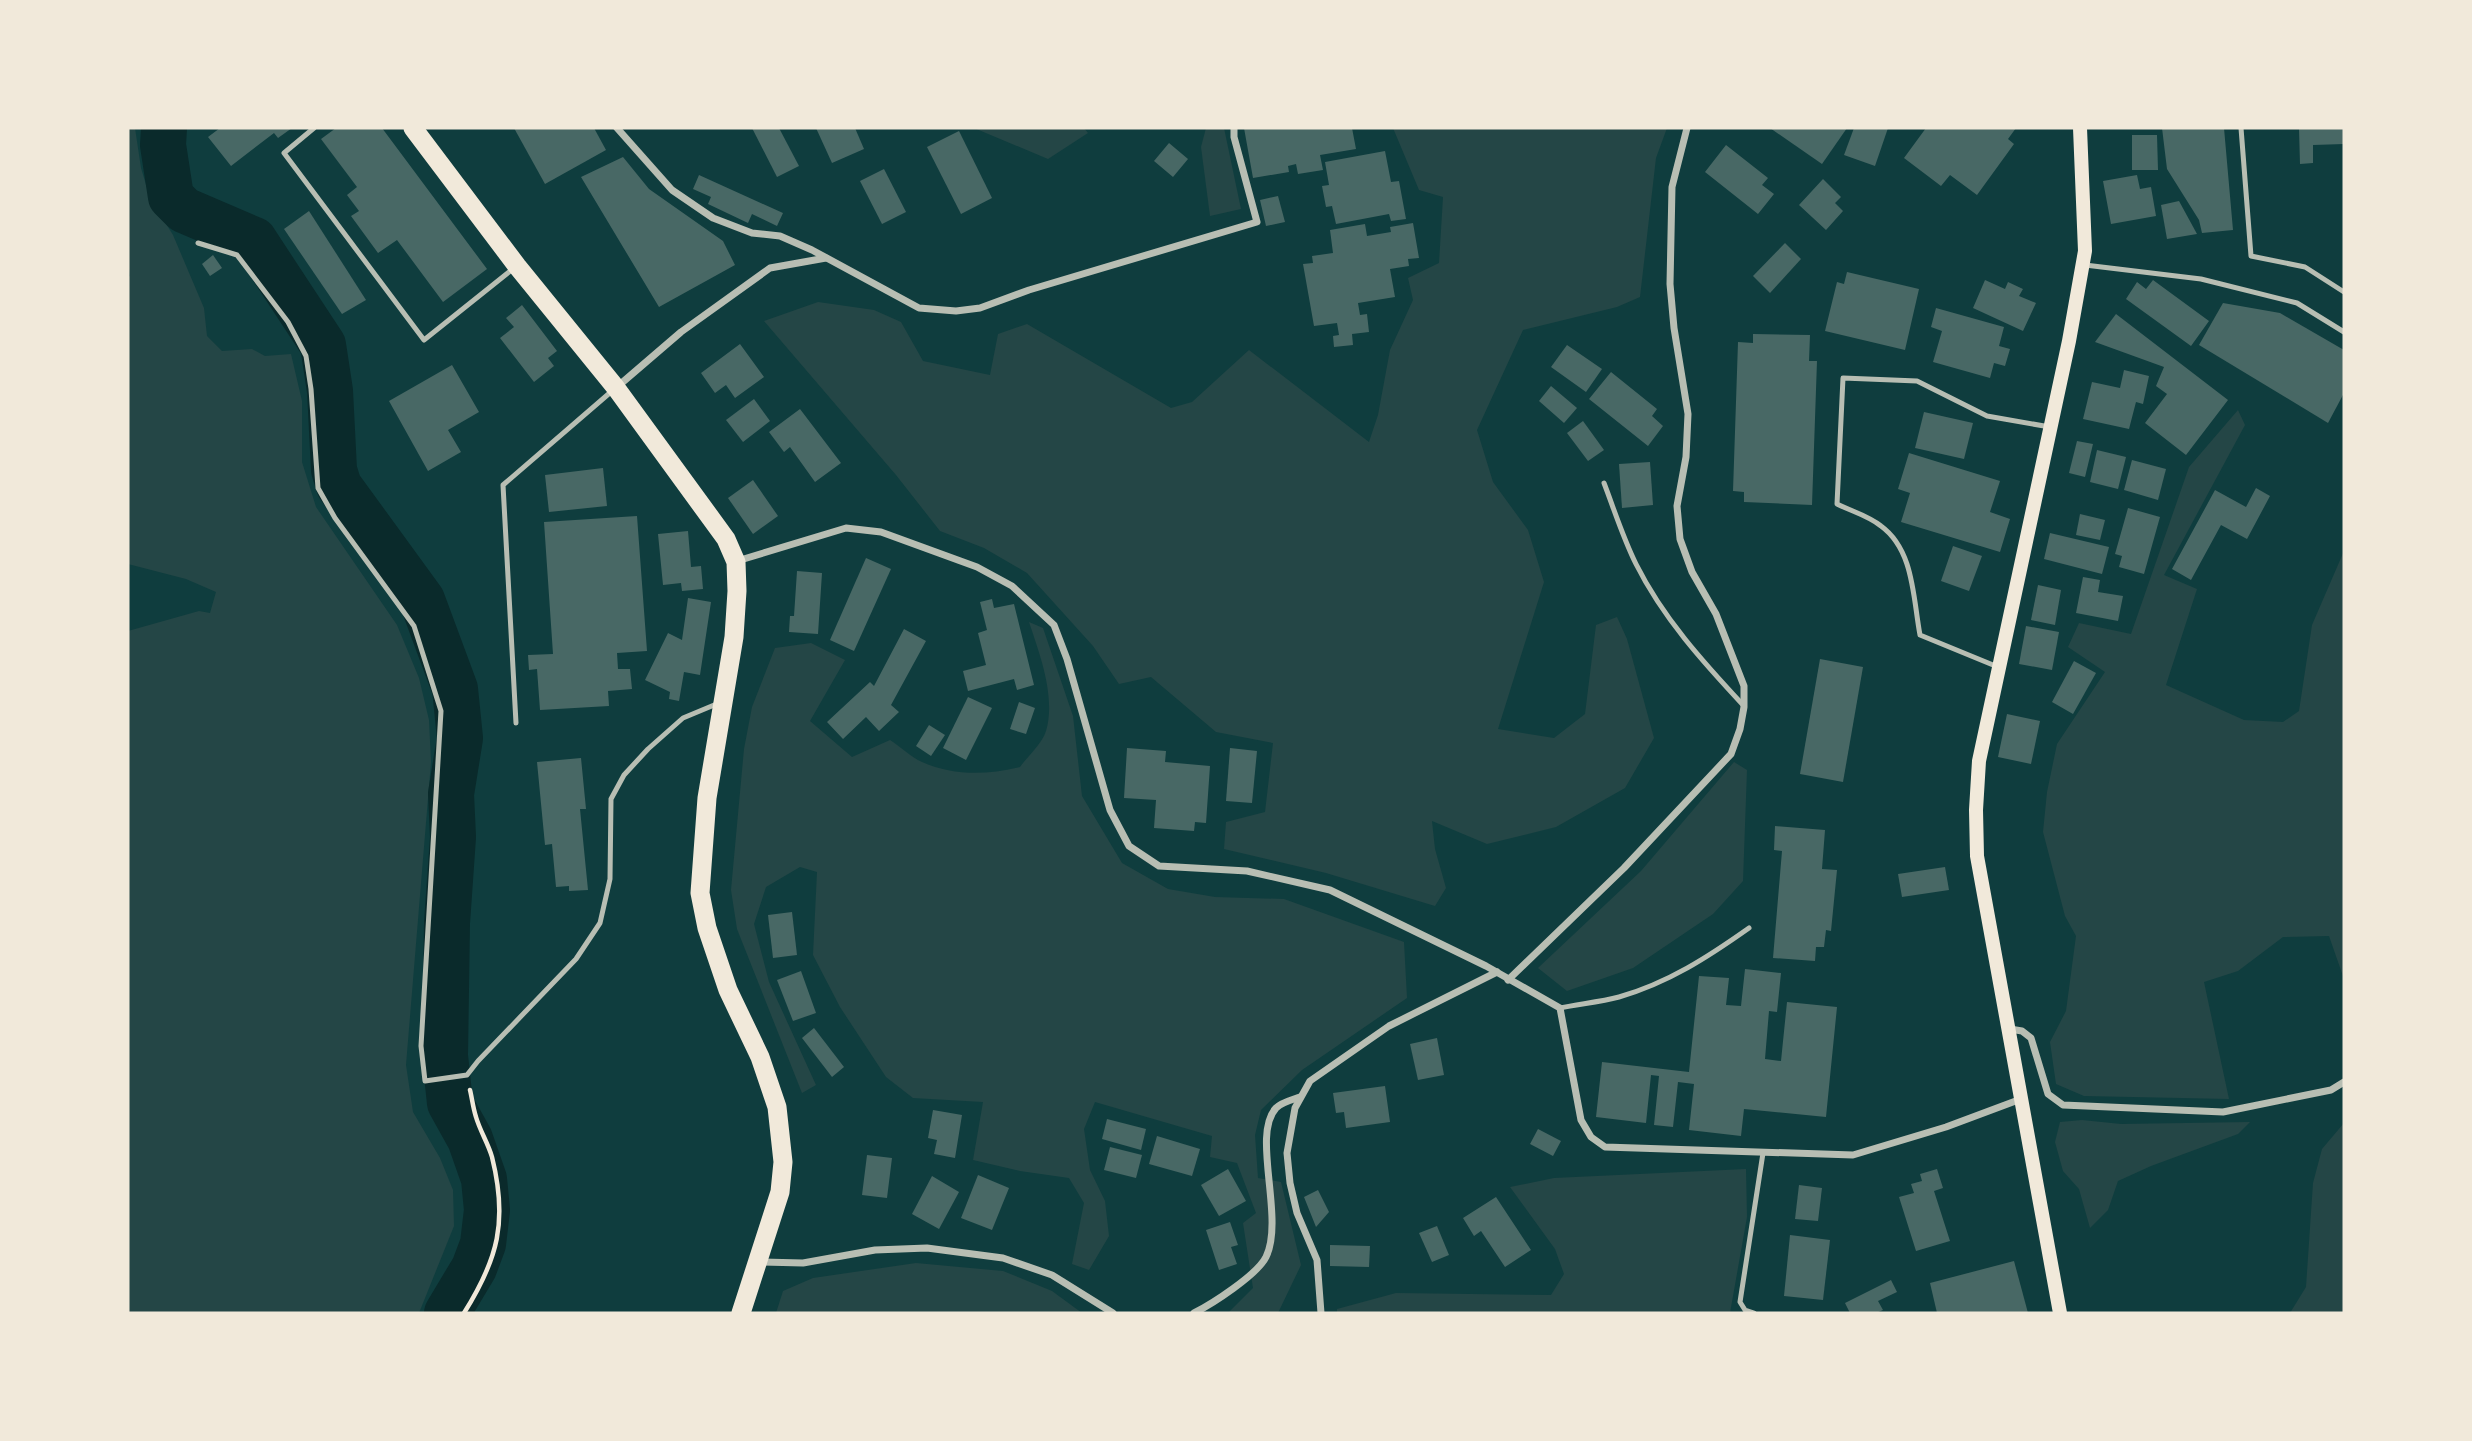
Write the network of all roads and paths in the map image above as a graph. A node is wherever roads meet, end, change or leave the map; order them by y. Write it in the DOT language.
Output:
graph roads {
  1 [pos="314,128"];
  2 [pos="413,128"];
  3 [pos="617,128"];
  4 [pos="1234,128"];
  5 [pos="1687,128"];
  6 [pos="2080,128"];
  7 [pos="2242,128"];
  8 [pos="198,243"];
  9 [pos="826,258"];
  10 [pos="2082,265"];
  11 [pos="517,266"];
  12 [pos="2344,292"];
  13 [pos="2344,332"];
  14 [pos="616,388"];
  15 [pos="2050,427"];
  16 [pos="1604,483"];
  17 [pos="736,562"];
  18 [pos="1999,667"];
  19 [pos="725,700"];
  20 [pos="1744,706"];
  21 [pos="516,723"];
  22 [pos="1749,928"];
  23 [pos="1497,972"];
  24 [pos="1507,979"];
  25 [pos="1560,1008"];
  26 [pos="2010,1029"];
  27 [pos="467,1075"];
  28 [pos="2344,1083"];
  29 [pos="1301,1097"];
  30 [pos="2021,1099"];
  31 [pos="1763,1153"];
  32 [pos="758,1262"];
  33 [pos="464,1313"];
  34 [pos="740,1313"];
  35 [pos="1113,1313"];
  36 [pos="1194,1313"];
  37 [pos="1321,1313"];
  38 [pos="1754,1313"];
  39 [pos="2060,1313"];
  1 -- 11 [label="lane"];
  2 -- 11 [label="highway"];
  3 -- 9 [label="street"];
  4 -- 9 [label="street"];
  5 -- 20 [label="street"];
  6 -- 10 [label="main road"];
  7 -- 12 [label="lane"];
  8 -- 27 [label="lane"];
  9 -- 14 [label="street"];
  10 -- 13 [label="lane"];
  10 -- 15 [label="main road"];
  11 -- 14 [label="highway"];
  14 -- 17 [label="highway"];
  14 -- 21 [label="lane"];
  15 -- 18 [label="main road"];
  15 -- 18 [label="lane"];
  16 -- 20 [label="lane"];
  17 -- 19 [label="highway"];
  17 -- 23 [label="street"];
  18 -- 26 [label="main road"];
  19 -- 27 [label="lane"];
  19 -- 32 [label="highway"];
  20 -- 24 [label="street"];
  22 -- 25 [label="lane"];
  23 -- 24 [label="street"];
  23 -- 29 [label="street"];
  24 -- 25 [label="street"];
  25 -- 31 [label="street"];
  26 -- 28 [label="street"];
  26 -- 30 [label="main road"];
  27 -- 33 [label="path"];
  29 -- 36 [label="street"];
  29 -- 37 [label="street"];
  30 -- 31 [label="street"];
  30 -- 39 [label="main road"];
  31 -- 38 [label="lane"];
  32 -- 34 [label="highway"];
  32 -- 35 [label="street"];
}
